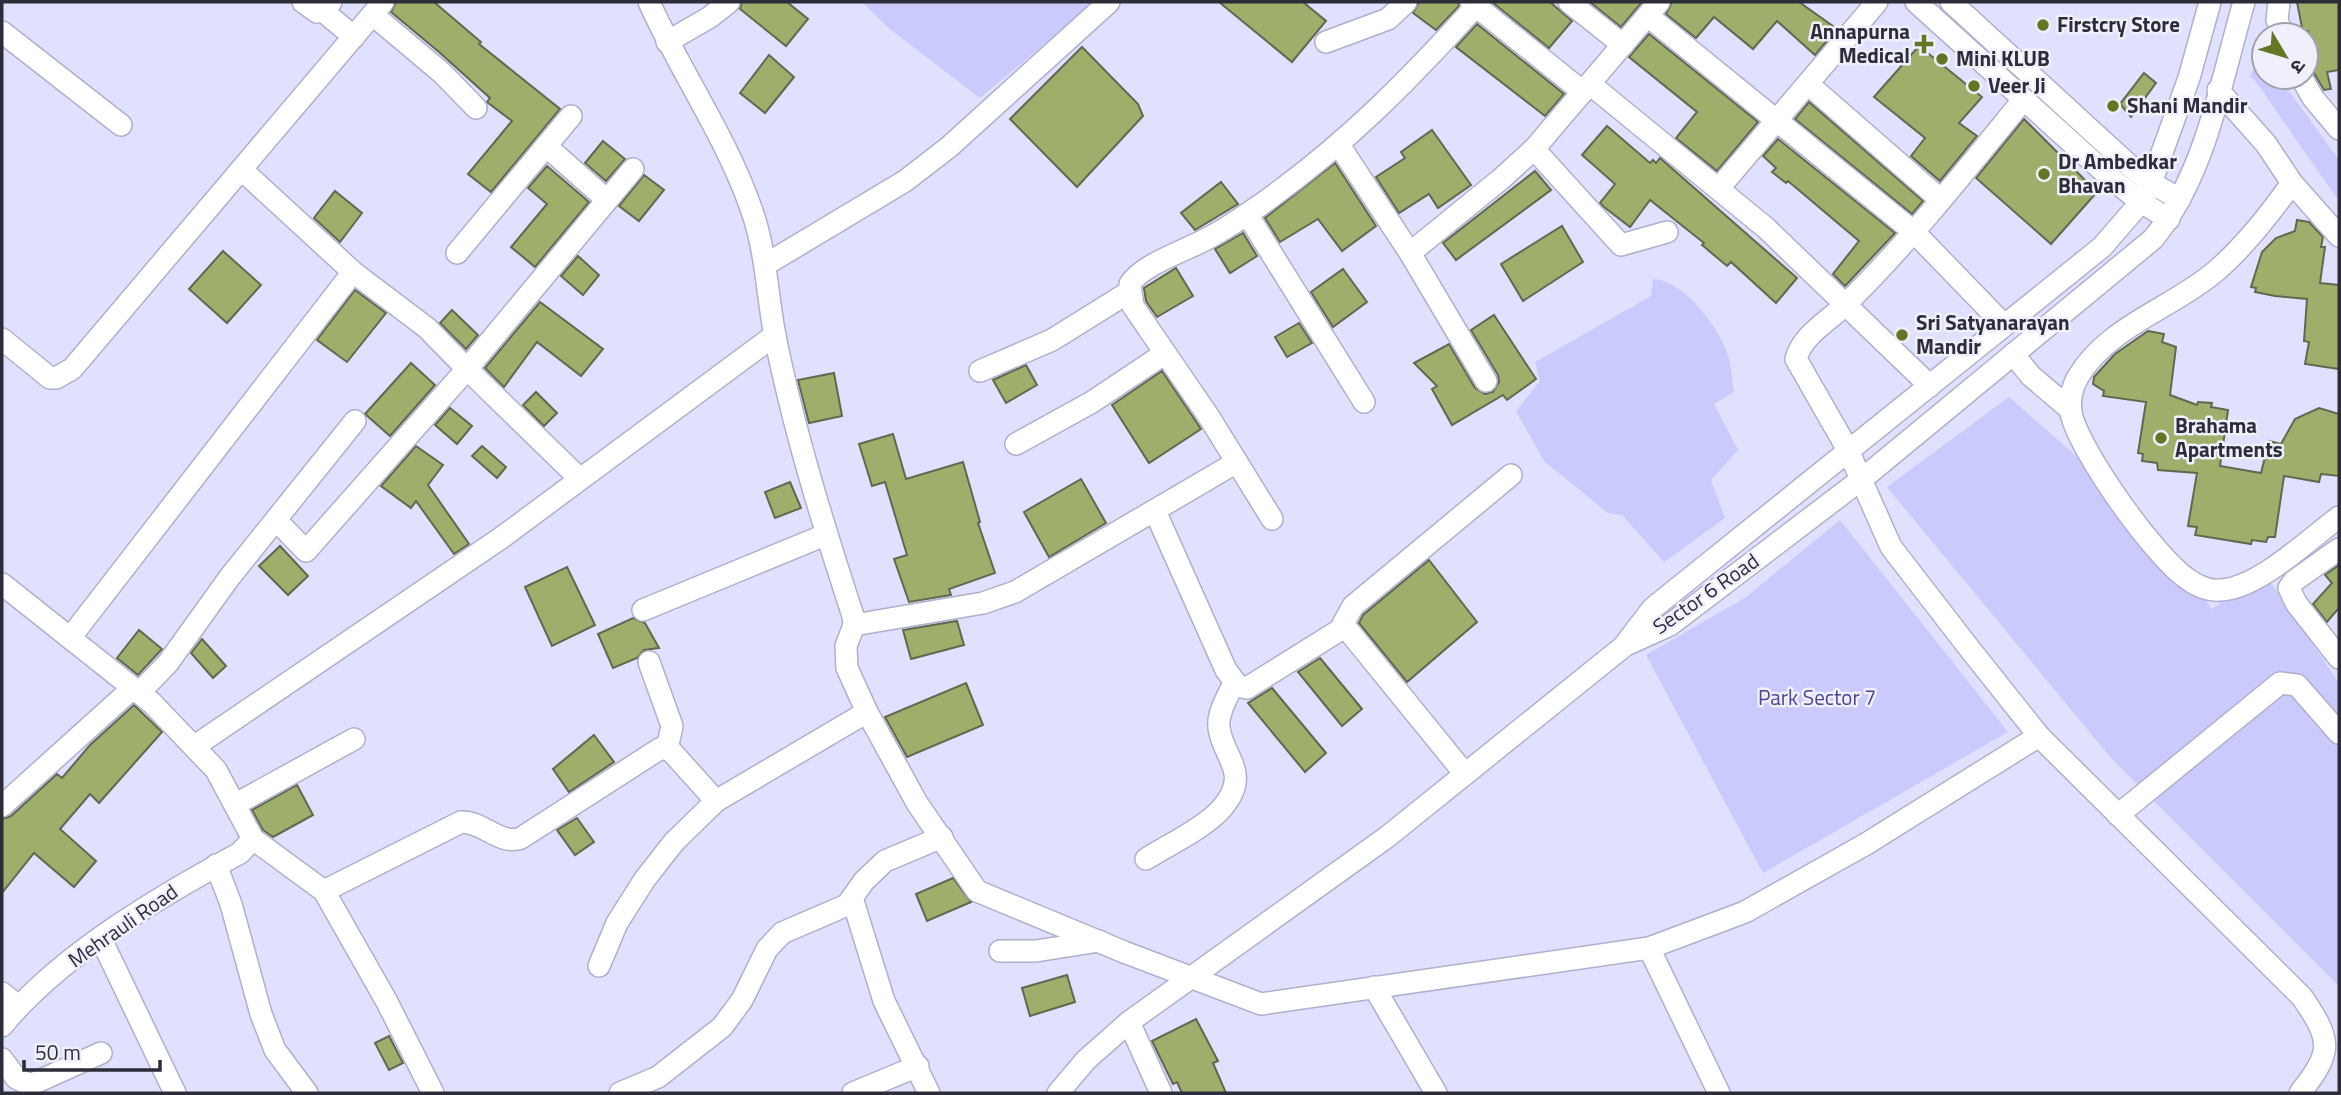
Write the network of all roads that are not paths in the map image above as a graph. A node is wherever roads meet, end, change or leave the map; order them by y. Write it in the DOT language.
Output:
graph roads {
  1 [pos="649,2"];
  2 [pos="729,2"];
  3 [pos="1109,2"];
  4 [pos="1406,2"];
  5 [pos="1569,2"];
  6 [pos="1916,2"];
  7 [pos="1951,2"];
  8 [pos="2244,2"];
  9 [pos="2279,2"];
  10 [pos="1474,4"];
  11 [pos="319,5"];
  12 [pos="1864,6"];
  13 [pos="2204,7"];
  14 [pos="378,8"];
  15 [pos="1654,9"];
  16 [pos="2277,21"];
  17 [pos="2,32"];
  18 [pos="354,37"];
  19 [pos="667,42"];
  20 [pos="1326,42"];
  21 [pos="1623,45"];
  22 [pos="1808,84"];
  23 [pos="1587,88"];
  24 [pos="2218,90"];
  25 [pos="2309,91"];
  26 [pos="2023,100"];
  27 [pos="476,108"];
  28 [pos="571,116"];
  29 [pos="1776,121"];
  30 [pos="121,125"];
  31 [pos="2339,129"];
  32 [pos="1339,145"];
  33 [pos="546,146"];
  34 [pos="1534,149"];
  35 [pos="633,169"];
  36 [pos="242,170"];
  37 [pos="2151,183"];
  38 [pos="2292,183"];
  39 [pos="1719,188"];
  40 [pos="2180,199"];
  41 [pos="607,200"];
  42 [pos="1941,200"];
  43 [pos="2141,202"];
  44 [pos="1247,214"];
  45 [pos="2169,219"];
  46 [pos="1667,232"];
  47 [pos="1914,232"];
  48 [pos="2339,236"];
  49 [pos="457,253"];
  50 [pos="1410,253"];
  51 [pos="765,265"];
  52 [pos="354,272"];
  53 [pos="1129,292"];
  54 [pos="1845,305"];
  55 [pos="2004,325"];
  56 [pos="775,335"];
  57 [pos="2,339"];
  58 [pos="1164,354"];
  59 [pos="2013,354"];
  60 [pos="467,369"];
  61 [pos="980,371"];
  62 [pos="1486,381"];
  63 [pos="1930,386"];
  64 [pos="1364,402"];
  65 [pos="2070,410"];
  66 [pos="355,421"];
  67 [pos="1016,444"];
  68 [pos="1848,450"];
  69 [pos="1237,462"];
  70 [pos="1511,475"];
  71 [pos="580,479"];
  72 [pos="1860,481"];
  73 [pos="1154,511"];
  74 [pos="2339,517"];
  75 [pos="1272,519"];
  76 [pos="276,520"];
  77 [pos="825,535"];
  78 [pos="2339,549"];
  79 [pos="2,584"];
  80 [pos="643,610"];
  81 [pos="854,625"];
  82 [pos="1343,628"];
  83 [pos="70,638"];
  84 [pos="1623,646"];
  85 [pos="2339,658"];
  86 [pos="649,662"];
  87 [pos="1234,683"];
  88 [pos="136,690"];
  89 [pos="867,712"];
  90 [pos="2339,733"];
  91 [pos="2039,736"];
  92 [pos="354,739"];
  93 [pos="195,746"];
  94 [pos="667,749"];
  95 [pos="1465,774"];
  96 [pos="716,801"];
  97 [pos="236,804"];
  98 [pos="2,806"];
  99 [pos="2118,815"];
  100 [pos="942,837"];
  101 [pos="253,839"];
  102 [pos="1146,859"];
  103 [pos="216,865"];
  104 [pos="324,891"];
  105 [pos="853,901"];
  106 [pos="101,939"];
  107 [pos="1100,941"];
  108 [pos="1649,948"];
  109 [pos="1000,951"];
  110 [pos="599,966"];
  111 [pos="1192,977"];
  112 [pos="1374,987"];
  113 [pos="10,1000"];
  114 [pos="1129,1022"];
  115 [pos="2,1026"];
  116 [pos="101,1053"];
  117 [pos="2,1059"];
  118 [pos="918,1066"];
  119 [pos="175,1093"];
  120 [pos="307,1093"];
  121 [pos="433,1093"];
  122 [pos="620,1093"];
  123 [pos="853,1093"];
  124 [pos="929,1093"];
  125 [pos="1058,1093"];
  126 [pos="1161,1093"];
  127 [pos="1436,1093"];
  128 [pos="1719,1093"];
  129 [pos="2300,1093"];
  1 -- 19 [label="street"];
  2 -- 19 [label="street"];
  3 -- 51 [label="street"];
  4 -- 20 [label="street"];
  5 -- 21 [label="street"];
  6 -- 26 [label="street"];
  7 -- 37 [label="street"];
  8 -- 24 [label="street, Sector 6 Road"];
  9 -- 16 [label="street"];
  10 -- 23 [label="street"];
  10 -- 32 [label="street"];
  11 -- 18 [label="street"];
  12 -- 22 [label="street"];
  13 -- 37 [label="street, Sector 6 Road"];
  14 -- 18 [label="street"];
  14 -- 27 [label="street"];
  15 -- 21 [label="street"];
  15 -- 29 [label="street"];
  17 -- 30 [label="street"];
  18 -- 36 [label="street"];
  19 -- 51 [label="street"];
  21 -- 23 [label="street"];
  22 -- 29 [label="street"];
  22 -- 42 [label="street"];
  23 -- 34 [label="street"];
  23 -- 39 [label="street"];
  24 -- 38 [label="street"];
  24 -- 40 [label="street, Sector 6 Road"];
  25 -- 31 [label="street"];
  26 -- 42 [label="street"];
  26 -- 43 [label="street"];
  28 -- 33 [label="street"];
  29 -- 39 [label="street"];
  29 -- 47 [label="street"];
  32 -- 44 [label="street"];
  32 -- 50 [label="street"];
  33 -- 41 [label="street"];
  33 -- 49 [label="street"];
  34 -- 46 [label="street"];
  34 -- 50 [label="street"];
  35 -- 41 [label="street"];
  36 -- 52 [label="street"];
  36 -- 57 [label="street"];
  37 -- 40 [label="street"];
  37 -- 43 [label="street, Sector 6 Road"];
  38 -- 48 [label="street"];
  38 -- 65 [label="street"];
  39 -- 54 [label="street"];
  40 -- 45 [label="street, Sector 6 Road"];
  41 -- 60 [label="street"];
  42 -- 47 [label="street"];
  43 -- 45 [label="street"];
  43 -- 55 [label="street, Sector 6 Road"];
  44 -- 53 [label="street"];
  44 -- 64 [label="street"];
  45 -- 59 [label="street, Sector 6 Road"];
  47 -- 54 [label="street"];
  47 -- 55 [label="street"];
  50 -- 62 [label="street"];
  51 -- 56 [label="street"];
  52 -- 60 [label="street"];
  52 -- 83 [label="street"];
  53 -- 58 [label="street"];
  53 -- 61 [label="street"];
  54 -- 63 [label="street"];
  54 -- 68 [label="street"];
  55 -- 63 [label="street, Sector 6 Road"];
  56 -- 71 [label="street"];
  56 -- 77 [label="street"];
  58 -- 67 [label="street"];
  58 -- 69 [label="street"];
  59 -- 65 [label="street"];
  59 -- 72 [label="street, Sector 6 Road"];
  60 -- 71 [label="street"];
  60 -- 76 [label="street"];
  63 -- 68 [label="street, Sector 6 Road"];
  65 -- 74 [label="street"];
  66 -- 76 [label="street"];
  68 -- 72 [label="street"];
  68 -- 84 [label="street, Sector 6 Road"];
  69 -- 73 [label="street"];
  69 -- 75 [label="street"];
  70 -- 82 [label="street"];
  71 -- 93 [label="street"];
  72 -- 84 [label="street, Sector 6 Road"];
  72 -- 91 [label="street"];
  73 -- 81 [label="street"];
  73 -- 87 [label="street"];
  76 -- 88 [label="street"];
  77 -- 80 [label="street"];
  77 -- 81 [label="street"];
  78 -- 85 [label="street"];
  79 -- 83 [label="street"];
  81 -- 89 [label="street"];
  82 -- 87 [label="street"];
  82 -- 95 [label="street"];
  83 -- 88 [label="street"];
  84 -- 95 [label="street"];
  86 -- 94 [label="street"];
  87 -- 102 [label="street"];
  88 -- 93 [label="street"];
  88 -- 98 [label="street"];
  89 -- 96 [label="street"];
  89 -- 100 [label="street"];
  90 -- 99 [label="street"];
  91 -- 99 [label="street"];
  91 -- 108 [label="street"];
  92 -- 97 [label="street"];
  93 -- 97 [label="street"];
  94 -- 96 [label="street"];
  94 -- 104 [label="street"];
  95 -- 111 [label="street"];
  96 -- 110 [label="street"];
  97 -- 101 [label="street"];
  99 -- 129 [label="street"];
  100 -- 105 [label="street"];
  100 -- 107 [label="street"];
  101 -- 103 [label="street, Mehrauli Road"];
  101 -- 104 [label="street"];
  103 -- 106 [label="street, Mehrauli Road"];
  103 -- 120 [label="street"];
  104 -- 121 [label="street"];
  105 -- 118 [label="street"];
  105 -- 122 [label="street"];
  106 -- 113 [label="street, Mehrauli Road"];
  106 -- 119 [label="street"];
  107 -- 109 [label="street"];
  107 -- 111 [label="street"];
  108 -- 112 [label="street"];
  108 -- 128 [label="street"];
  111 -- 112 [label="street"];
  111 -- 114 [label="street"];
  112 -- 127 [label="street"];
  113 -- 115 [label="street, Mehrauli Road"];
  114 -- 125 [label="street"];
  114 -- 126 [label="street"];
  116 -- 117 [label="street"];
  118 -- 123 [label="street"];
  118 -- 124 [label="street"];
}
